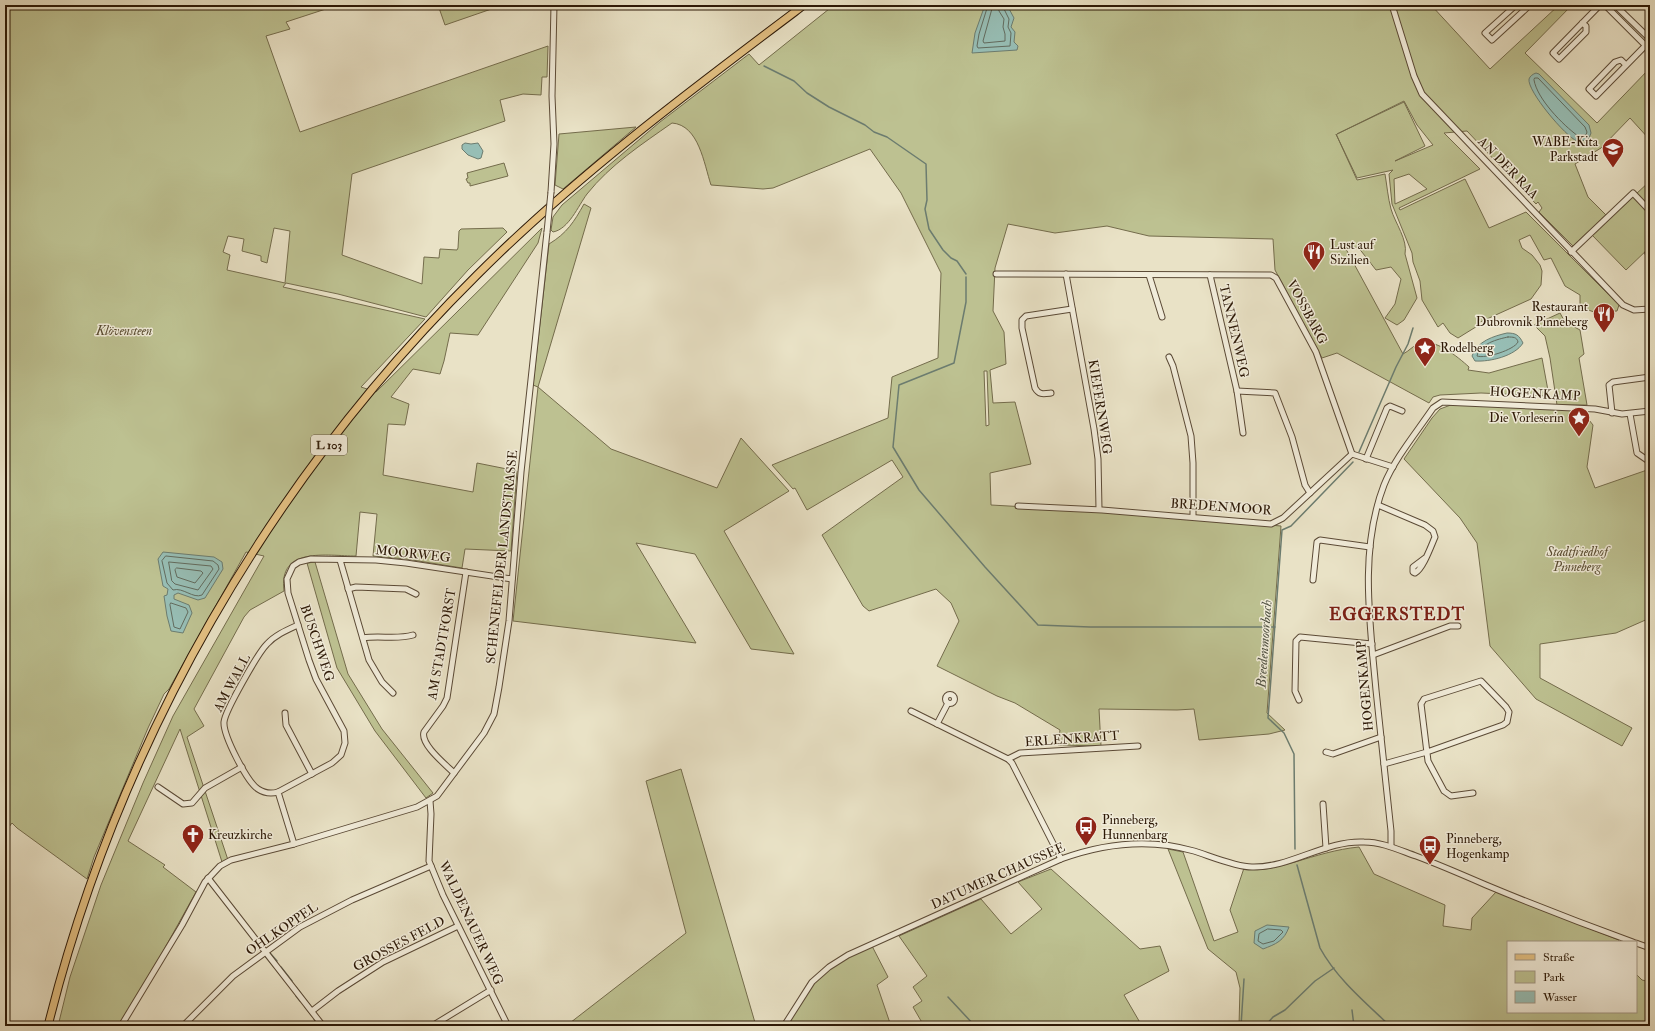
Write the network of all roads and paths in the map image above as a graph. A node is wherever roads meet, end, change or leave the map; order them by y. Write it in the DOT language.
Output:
graph roads {
  1 [pos="554,5"];
  2 [pos="804,5"];
  3 [pos="1392,5"];
  4 [pos="1516,5"];
  5 [pos="1520,5"];
  6 [pos="1530,5"];
  7 [pos="1600,5"];
  8 [pos="1605,5"];
  9 [pos="1614,5"];
  10 [pos="1525,10"];
  11 [pos="1582,22"];
  12 [pos="1650,39"];
  13 [pos="1646,45"];
  14 [pos="1650,50"];
  15 [pos="1626,65"];
  16 [pos="1650,211"];
  17 [pos="1571,252"];
  18 [pos="996,274"];
  19 [pos="1066,274"];
  20 [pos="1150,275"];
  21 [pos="1210,275"];
  22 [pos="1072,309"];
  23 [pos="1650,309"];
  24 [pos="1162,317"];
  25 [pos="1169,357"];
  26 [pos="1650,376"];
  27 [pos="1237,392"];
  28 [pos="1051,393"];
  29 [pos="1402,411"];
  30 [pos="1650,411"];
  31 [pos="1612,413"];
  32 [pos="1630,414"];
  33 [pos="1243,433"];
  34 [pos="1352,454"];
  35 [pos="1366,460"];
  36 [pos="1650,462"];
  37 [pos="1393,468"];
  38 [pos="1310,493"];
  39 [pos="1378,505"];
  40 [pos="1018,506"];
  41 [pos="1099,510"];
  42 [pos="1193,516"];
  43 [pos="1370,547"];
  44 [pos="1425,558"];
  45 [pos="311,559"];
  46 [pos="340,560"];
  47 [pos="466,572"];
  48 [pos="512,579"];
  49 [pos="1313,580"];
  50 [pos="348,589"];
  51 [pos="416,594"];
  52 [pos="298,624"];
  53 [pos="1458,626"];
  54 [pos="413,635"];
  55 [pos="363,638"];
  56 [pos="1372,644"];
  57 [pos="1373,655"];
  58 [pos="393,693"];
  59 [pos="1299,700"];
  60 [pos="948,703"];
  61 [pos="911,711"];
  62 [pos="285,714"];
  63 [pos="937,724"];
  64 [pos="1381,737"];
  65 [pos="1138,746"];
  66 [pos="1326,752"];
  67 [pos="1427,752"];
  68 [pos="1008,759"];
  69 [pos="1384,764"];
  70 [pos="242,767"];
  71 [pos="454,773"];
  72 [pos="312,774"];
  73 [pos="158,787"];
  74 [pos="278,792"];
  75 [pos="1473,793"];
  76 [pos="430,801"];
  77 [pos="1323,804"];
  78 [pos="294,844"];
  79 [pos="1391,846"];
  80 [pos="1326,848"];
  81 [pos="1061,859"];
  82 [pos="431,866"];
  83 [pos="208,878"];
  84 [pos="458,926"];
  85 [pos="1629,941"];
  86 [pos="1637,943"];
  87 [pos="1650,948"];
  88 [pos="265,951"];
  89 [pos="491,990"];
  90 [pos="312,1011"];
  91 [pos="48,1026"];
  92 [pos="121,1026"];
  93 [pos="183,1026"];
  94 [pos="323,1026"];
  95 [pos="432,1026"];
  96 [pos="508,1026"];
  97 [pos="784,1026"];
  1 -- 48 [label="street, SCHENEFELDER LANDSTRASSE, bridge"];
  2 -- 91 [label="main road, L 103"];
  3 -- 17 [label="street, AN DER RAA"];
  4 -- 10 [label="street"];
  5 -- 10 [label="street"];
  6 -- 10 [label="street"];
  7 -- 11 [label="street"];
  8 -- 13 [label="street"];
  9 -- 12 [label="street"];
  11 -- 11 [label="street"];
  12 -- 13 [label="street"];
  13 -- 14 [label="street"];
  13 -- 15 [label="street"];
  15 -- 15 [label="street"];
  16 -- 17 [label="street"];
  17 -- 23 [label="street, AN DER RAA"];
  18 -- 19 [label="street, VOSSBARG"];
  19 -- 20 [label="street, VOSSBARG"];
  19 -- 22 [label="street, KIEFERNWEG"];
  20 -- 21 [label="street, VOSSBARG"];
  20 -- 24 [label="street"];
  21 -- 27 [label="street, TANNENWEG"];
  21 -- 34 [label="street, VOSSBARG"];
  22 -- 28 [label="street"];
  22 -- 41 [label="street, KIEFERNWEG"];
  25 -- 42 [label="street"];
  26 -- 31 [label="street"];
  27 -- 33 [label="street, TANNENWEG"];
  27 -- 38 [label="street, TANNENWEG"];
  29 -- 35 [label="street"];
  30 -- 32 [label="street, HOGENKAMP"];
  31 -- 32 [label="street, HOGENKAMP"];
  31 -- 37 [label="street, HOGENKAMP"];
  32 -- 36 [label="street"];
  34 -- 35 [label="street"];
  34 -- 38 [label="street, BREDENMOOR"];
  35 -- 37 [label="street"];
  37 -- 39 [label="street, HOGENKAMP"];
  38 -- 42 [label="street, BREDENMOOR"];
  39 -- 43 [label="street, HOGENKAMP"];
  39 -- 44 [label="street"];
  40 -- 41 [label="street, BREDENMOOR"];
  41 -- 42 [label="street, BREDENMOOR"];
  43 -- 49 [label="street"];
  43 -- 56 [label="street, HOGENKAMP"];
  45 -- 46 [label="street, MOORWEG"];
  45 -- 52 [label="street, BUSCHWEG"];
  46 -- 47 [label="street, MOORWEG"];
  46 -- 50 [label="street"];
  47 -- 48 [label="street, MOORWEG"];
  47 -- 71 [label="street, AM STADTFORST"];
  48 -- 71 [label="street, SCHENEFELDER LANDSTRASSE"];
  50 -- 51 [label="street"];
  50 -- 55 [label="street"];
  52 -- 70 [label="street, AM WALL"];
  52 -- 72 [label="street, BUSCHWEG"];
  53 -- 57 [label="street"];
  54 -- 55 [label="street"];
  55 -- 58 [label="street"];
  56 -- 57 [label="street, HOGENKAMP"];
  56 -- 59 [label="street"];
  57 -- 64 [label="street, HOGENKAMP"];
  60 -- 63 [label="street"];
  61 -- 63 [label="street"];
  62 -- 72 [label="street"];
  63 -- 68 [label="street"];
  64 -- 66 [label="street"];
  64 -- 69 [label="street, HOGENKAMP"];
  65 -- 68 [label="street, ERLENKRATT"];
  67 -- 67 [label="street"];
  67 -- 69 [label="street"];
  67 -- 75 [label="street"];
  68 -- 81 [label="street"];
  69 -- 79 [label="street, HOGENKAMP"];
  70 -- 73 [label="street"];
  70 -- 74 [label="street, AM WALL"];
  71 -- 76 [label="street, SCHENEFELDER LANDSTRASSE"];
  72 -- 74 [label="street, BUSCHWEG"];
  74 -- 78 [label="street"];
  76 -- 78 [label="street, SCHENEFELDER LANDSTRASSE"];
  76 -- 82 [label="street, WALDENAUER WEG"];
  77 -- 80 [label="street"];
  78 -- 83 [label="street, SCHENEFELDER LANDSTRASSE"];
  79 -- 80 [label="street, DATUMER CHAUSSEE"];
  79 -- 85 [label="street, DATUMER CHAUSSEE"];
  80 -- 81 [label="street, DATUMER CHAUSSEE"];
  81 -- 97 [label="street, DATUMER CHAUSSEE"];
  82 -- 84 [label="street, WALDENAUER WEG"];
  82 -- 88 [label="street, OHLKOPPEL"];
  83 -- 88 [label="street"];
  83 -- 92 [label="street, SCHENEFELDER LANDSTRASSE"];
  84 -- 89 [label="street, WALDENAUER WEG"];
  84 -- 90 [label="street, GROSSES FELD"];
  86 -- 87 [label="street"];
  88 -- 90 [label="street"];
  88 -- 93 [label="street, OHLKOPPEL"];
  89 -- 95 [label="street"];
  89 -- 96 [label="street, WALDENAUER WEG"];
  90 -- 94 [label="street"];
}
